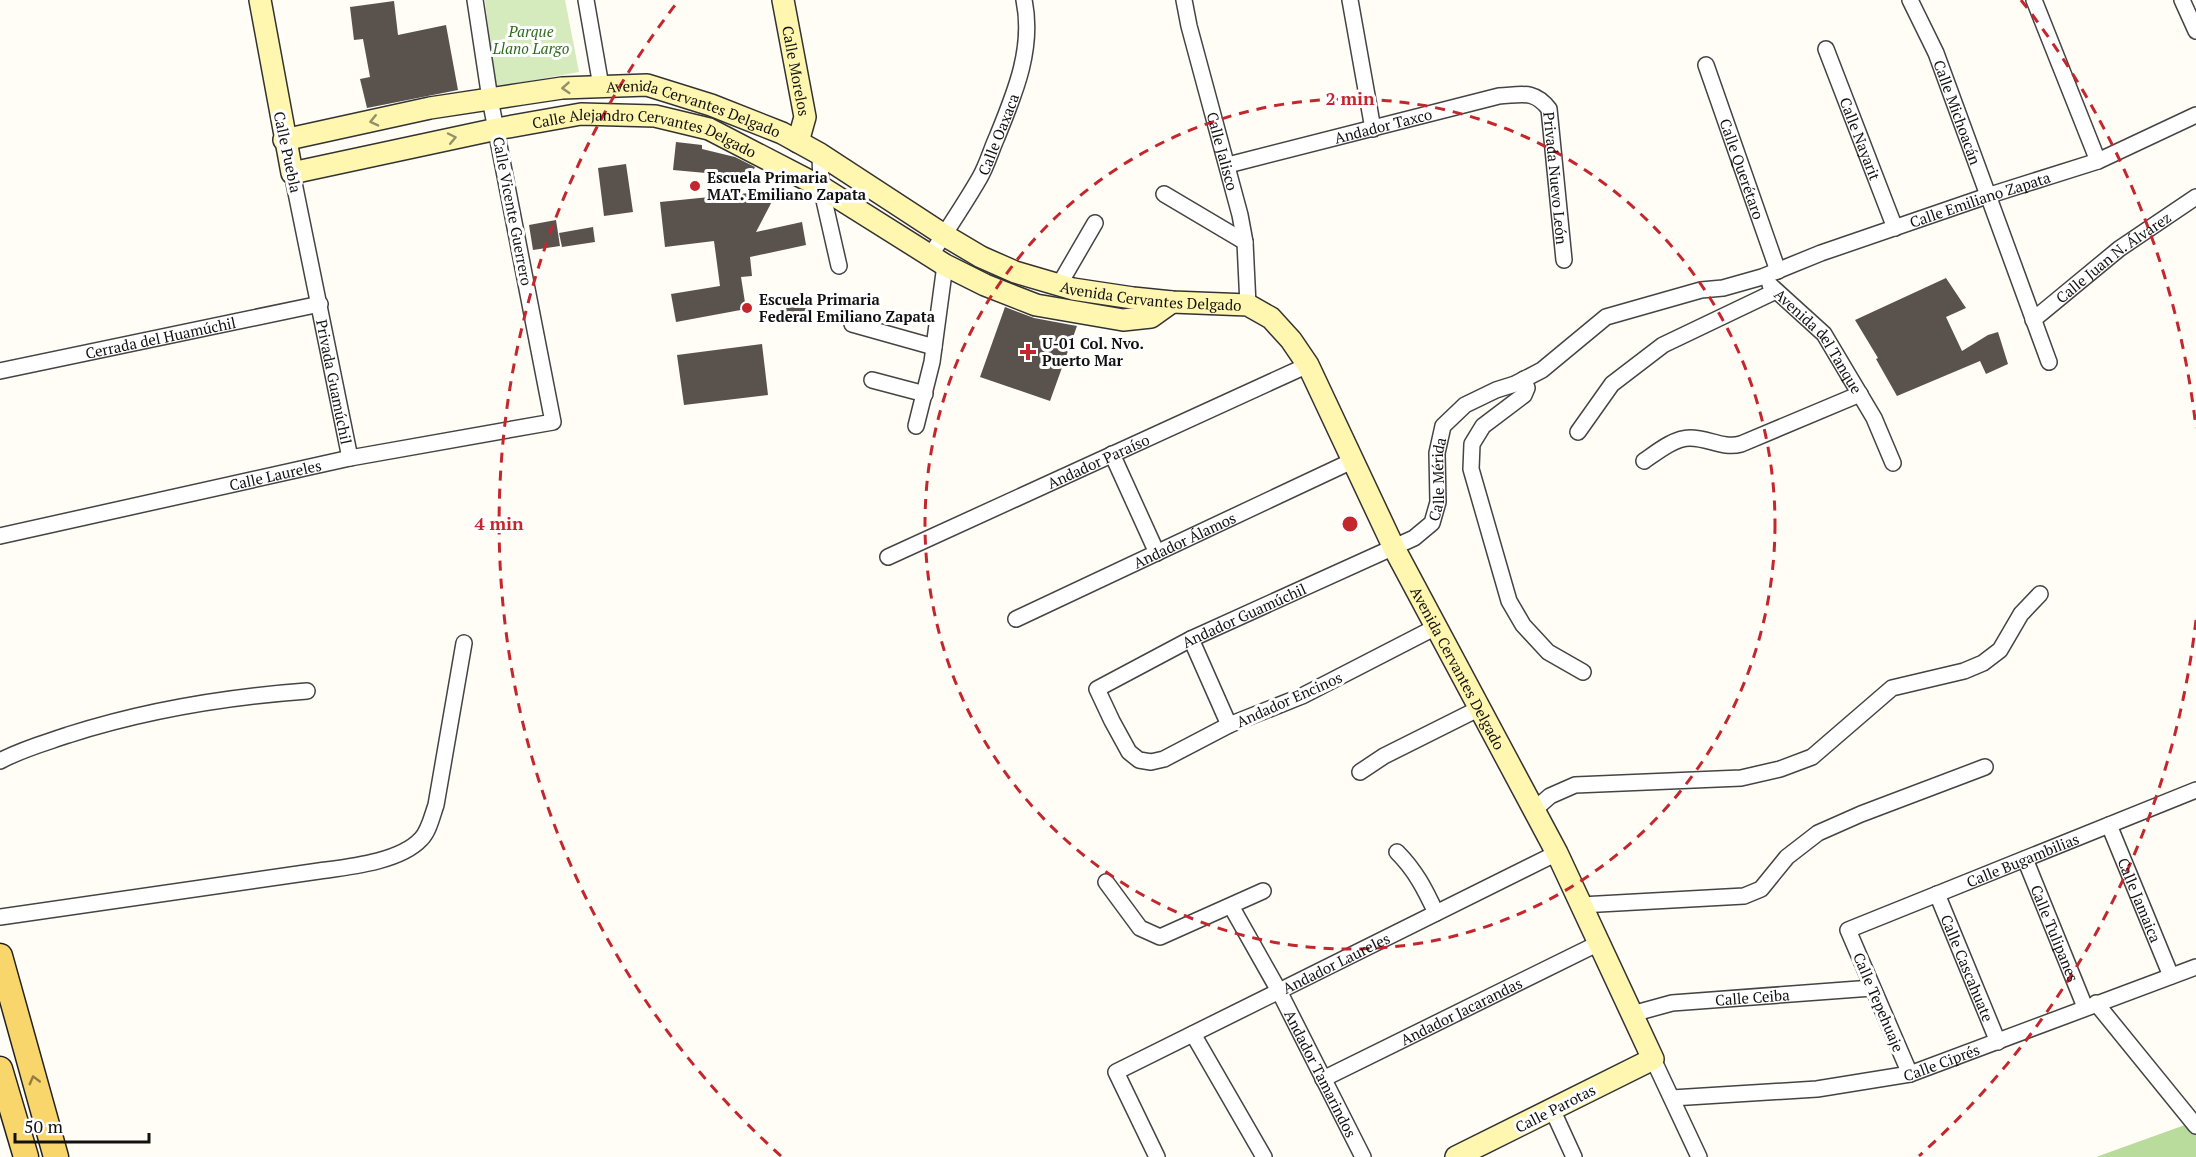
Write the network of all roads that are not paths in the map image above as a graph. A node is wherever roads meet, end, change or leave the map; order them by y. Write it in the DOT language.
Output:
graph roads {
  1 [pos="260,0"];
  2 [pos="475,0"];
  3 [pos="586,0"];
  4 [pos="783,0"];
  5 [pos="1024,0"];
  6 [pos="1184,0"];
  7 [pos="1350,0"];
  8 [pos="1910,0"];
  9 [pos="2034,0"];
  10 [pos="2182,0"];
  11 [pos="2196,31"];
  12 [pos="1826,49"];
  13 [pos="1706,65"];
  14 [pos="601,86"];
  15 [pos="1541,98"];
  16 [pos="490,99"];
  17 [pos="2196,115"];
  18 [pos="497,129"];
  19 [pos="1373,129"];
  20 [pos="284,140"];
  21 [pos="798,142"];
  22 [pos="820,154"];
  23 [pos="2098,162"];
  24 [pos="1228,165"];
  25 [pos="292,173"];
  26 [pos="821,187"];
  27 [pos="1164,194"];
  28 [pos="1987,196"];
  29 [pos="2196,197"];
  30 [pos="1095,223"];
  31 [pos="1895,228"];
  32 [pos="944,235"];
  33 [pos="1245,242"];
  34 [pos="938,260"];
  35 [pos="1564,260"];
  36 [pos="839,266"];
  37 [pos="1778,271"];
  38 [pos="1762,277"];
  39 [pos="1066,287"];
  40 [pos="1776,291"];
  41 [pos="1172,302"];
  42 [pos="320,303"];
  43 [pos="1248,305"];
  44 [pos="1069,311"];
  45 [pos="2033,320"];
  46 [pos="852,324"];
  47 [pos="934,347"];
  48 [pos="2049,362"];
  49 [pos="1308,365"];
  50 [pos="0,371"];
  51 [pos="1524,379"];
  52 [pos="872,380"];
  53 [pos="925,394"];
  54 [pos="1860,394"];
  55 [pos="553,422"];
  56 [pos="916,426"];
  57 [pos="1443,426"];
  58 [pos="1578,432"];
  59 [pos="1112,454"];
  60 [pos="350,458"];
  61 [pos="1352,461"];
  62 [pos="1644,461"];
  63 [pos="1893,463"];
  64 [pos="0,536"];
  65 [pos="1394,548"];
  66 [pos="1157,553"];
  67 [pos="888,557"];
  68 [pos="2040,594"];
  69 [pos="1016,619"];
  70 [pos="1436,627"];
  71 [pos="1191,639"];
  72 [pos="464,643"];
  73 [pos="1583,672"];
  74 [pos="307,692"];
  75 [pos="1480,708"];
  76 [pos="1229,725"];
  77 [pos="1139,760"];
  78 [pos="0,761"];
  79 [pos="1985,766"];
  80 [pos="1360,772"];
  81 [pos="2196,790"];
  82 [pos="1534,810"];
  83 [pos="2109,825"];
  84 [pos="1397,852"];
  85 [pos="1557,853"];
  86 [pos="2025,859"];
  87 [pos="1106,882"];
  88 [pos="1263,891"];
  89 [pos="1937,894"];
  90 [pos="1581,905"];
  91 [pos="1231,906"];
  92 [pos="1436,913"];
  93 [pos="0,917"];
  94 [pos="1848,930"];
  95 [pos="1599,942"];
  96 [pos="0,956"];
  97 [pos="2196,967"];
  98 [pos="2171,976"];
  99 [pos="1872,988"];
  100 [pos="1279,991"];
  101 [pos="2090,1005"];
  102 [pos="1632,1014"];
  103 [pos="1192,1034"];
  104 [pos="1998,1042"];
  105 [pos="1653,1059"];
  106 [pos="0,1069"];
  107 [pos="1910,1074"];
  108 [pos="1323,1079"];
  109 [pos="1672,1098"];
  110 [pos="1552,1109"];
  111 [pos="2193,1123"];
  112 [pos="1469,1154"];
  113 [pos="26,1157"];
  114 [pos="56,1157"];
  115 [pos="1157,1157"];
  116 [pos="1264,1157"];
  117 [pos="1363,1157"];
  118 [pos="1574,1157"];
  119 [pos="1699,1157"];
  1 -- 20 [label="street, Calle Puebla"];
  2 -- 16 [label="street, Calle Vicente Guerrero"];
  3 -- 14 [label="street"];
  4 -- 21 [label="street, Calle Morelos"];
  5 -- 32 [label="street, Calle Oaxaca"];
  6 -- 24 [label="street, Calle Jalisco"];
  7 -- 19 [label="street"];
  8 -- 28 [label="street, Calle Michoacán"];
  9 -- 23 [label="street"];
  10 -- 11 [label="street"];
  12 -- 31 [label="street, Calle Nayarit"];
  13 -- 37 [label="street, Calle Querétaro"];
  14 -- 16 [label="street, Avenida Cervantes Delgado, one-way"];
  14 -- 21 [label="street, Avenida Cervantes Delgado"];
  15 -- 19 [label="street, Andador Taxco"];
  15 -- 35 [label="street, Privada Nuevo León"];
  16 -- 18 [label="street, Calle Vicente Guerrero"];
  16 -- 20 [label="street, Avenida Cervantes Delgado, one-way"];
  17 -- 23 [label="street, Calle Emiliano Zapata"];
  25 -- 18 [label="street, Calle Alejandro Cervantes Delgado, one-way"];
  18 -- 26 [label="street, Calle Alejandro Cervantes Delgado"];
  18 -- 55 [label="street, Calle Vicente Guerrero"];
  19 -- 24 [label="street, Andador Taxco"];
  20 -- 25 [label="street, Calle Puebla"];
  21 -- 22 [label="street, Avenida Cervantes Delgado"];
  22 -- 26 [label="street"];
  22 -- 32 [label="street, Avenida Cervantes Delgado"];
  23 -- 28 [label="street, Calle Emiliano Zapata"];
  24 -- 33 [label="street, Calle Jalisco"];
  25 -- 42 [label="street, Calle Puebla"];
  26 -- 34 [label="street, Calle Alejandro Cervantes Delgado"];
  26 -- 36 [label="street"];
  27 -- 33 [label="street"];
  28 -- 31 [label="street, Calle Emiliano Zapata"];
  28 -- 45 [label="street, Calle Michoacán"];
  29 -- 45 [label="street, Calle Juan N. Álvarez"];
  30 -- 39 [label="street"];
  31 -- 37 [label="street, Calle Emiliano Zapata"];
  32 -- 34 [label="street, Calle Oaxaca"];
  32 -- 39 [label="street, Avenida Cervantes Delgado"];
  33 -- 43 [label="street, Calle Jalisco"];
  34 -- 44 [label="street, Calle Alejandro Cervantes Delgado"];
  34 -- 47 [label="street, Calle Oaxaca"];
  37 -- 38 [label="street, Calle Emiliano Zapata"];
  38 -- 40 [label="street, Avenida del Tanque"];
  38 -- 51 [label="street, Avenida del Tanque"];
  39 -- 41 [label="street, Avenida Cervantes Delgado"];
  39 -- 44 [label="street"];
  40 -- 54 [label="street, Avenida del Tanque"];
  40 -- 58 [label="street"];
  41 -- 43 [label="street, Avenida Cervantes Delgado"];
  41 -- 44 [label="street, Calle Alejandro Cervantes Delgado"];
  42 -- 50 [label="street, Cerrada del Huamúchil"];
  42 -- 60 [label="street, Privada Guamúchil"];
  43 -- 49 [label="street, Avenida Cervantes Delgado"];
  45 -- 48 [label="street, Calle Michoacán"];
  46 -- 47 [label="street"];
  47 -- 53 [label="street, Calle Oaxaca"];
  49 -- 59 [label="street, Andador Paraíso"];
  49 -- 61 [label="street, Avenida Cervantes Delgado"];
  51 -- 57 [label="street, Avenida del Tanque"];
  51 -- 73 [label="street"];
  52 -- 53 [label="street"];
  53 -- 56 [label="street, Calle Oaxaca"];
  54 -- 62 [label="street, Avenida del Tanque"];
  54 -- 63 [label="street"];
  55 -- 60 [label="street, Calle Laureles"];
  57 -- 65 [label="street, Calle Mérida"];
  59 -- 66 [label="street"];
  59 -- 67 [label="street, Andador Paraíso"];
  60 -- 64 [label="street, Calle Laureles"];
  61 -- 65 [label="street, Avenida Cervantes Delgado"];
  61 -- 66 [label="street, Andador Álamos"];
  65 -- 70 [label="street, Avenida Cervantes Delgado"];
  65 -- 71 [label="street, Andador Guamúchil"];
  66 -- 69 [label="street, Andador Álamos"];
  68 -- 82 [label="street"];
  70 -- 75 [label="street, Avenida Cervantes Delgado"];
  70 -- 76 [label="street, Andador Encinos"];
  71 -- 76 [label="street"];
  71 -- 77 [label="street, Andador Guamúchil"];
  72 -- 93 [label="street"];
  74 -- 78 [label="street"];
  75 -- 80 [label="street"];
  75 -- 82 [label="street, Avenida Cervantes Delgado"];
  76 -- 77 [label="street, Andador Encinos"];
  79 -- 90 [label="street"];
  81 -- 83 [label="street, Calle Bugambilias"];
  82 -- 85 [label="street, Avenida Cervantes Delgado"];
  83 -- 86 [label="street, Calle Bugambilias"];
  83 -- 98 [label="street, Calle Jamaica"];
  84 -- 92 [label="street"];
  85 -- 90 [label="street, Avenida Cervantes Delgado"];
  85 -- 92 [label="street, Andador Laureles"];
  86 -- 89 [label="street, Calle Bugambilias"];
  86 -- 101 [label="street, Calle Tulipanes"];
  87 -- 91 [label="street"];
  88 -- 91 [label="street"];
  89 -- 94 [label="street, Calle Bugambilias"];
  89 -- 104 [label="street, Calle Cascahuate"];
  90 -- 95 [label="street, Avenida Cervantes Delgado"];
  91 -- 100 [label="street, Andador Tamarindos"];
  92 -- 100 [label="street, Andador Laureles"];
  94 -- 99 [label="street, Calle Tepehuaje"];
  95 -- 102 [label="street, Avenida Cervantes Delgado"];
  95 -- 108 [label="street, Andador Jacarandas"];
  114 -- 96 [label="main road, one-way"];
  97 -- 98 [label="street, Calle Ciprés"];
  98 -- 101 [label="street, Calle Ciprés"];
  99 -- 102 [label="street, Calle Ceiba"];
  99 -- 107 [label="street, Calle Tepehuaje"];
  100 -- 103 [label="street, Andador Laureles"];
  100 -- 108 [label="street, Andador Tamarindos"];
  101 -- 104 [label="street, Calle Ciprés"];
  101 -- 111 [label="street, Calle Tulipanes"];
  102 -- 105 [label="street, Avenida Cervantes Delgado"];
  103 -- 115 [label="street, Andador Laureles"];
  103 -- 116 [label="street"];
  104 -- 107 [label="street, Calle Ciprés"];
  105 -- 109 [label="street, Avenida Cervantes Delgado"];
  105 -- 110 [label="street, Calle Parotas"];
  106 -- 113 [label="main road"];
  107 -- 109 [label="street, Calle Ciprés"];
  108 -- 117 [label="street, Andador Tamarindos"];
  109 -- 119 [label="street, Avenida Cervantes Delgado"];
  110 -- 112 [label="street, Calle Parotas"];
  110 -- 118 [label="street"];
}
